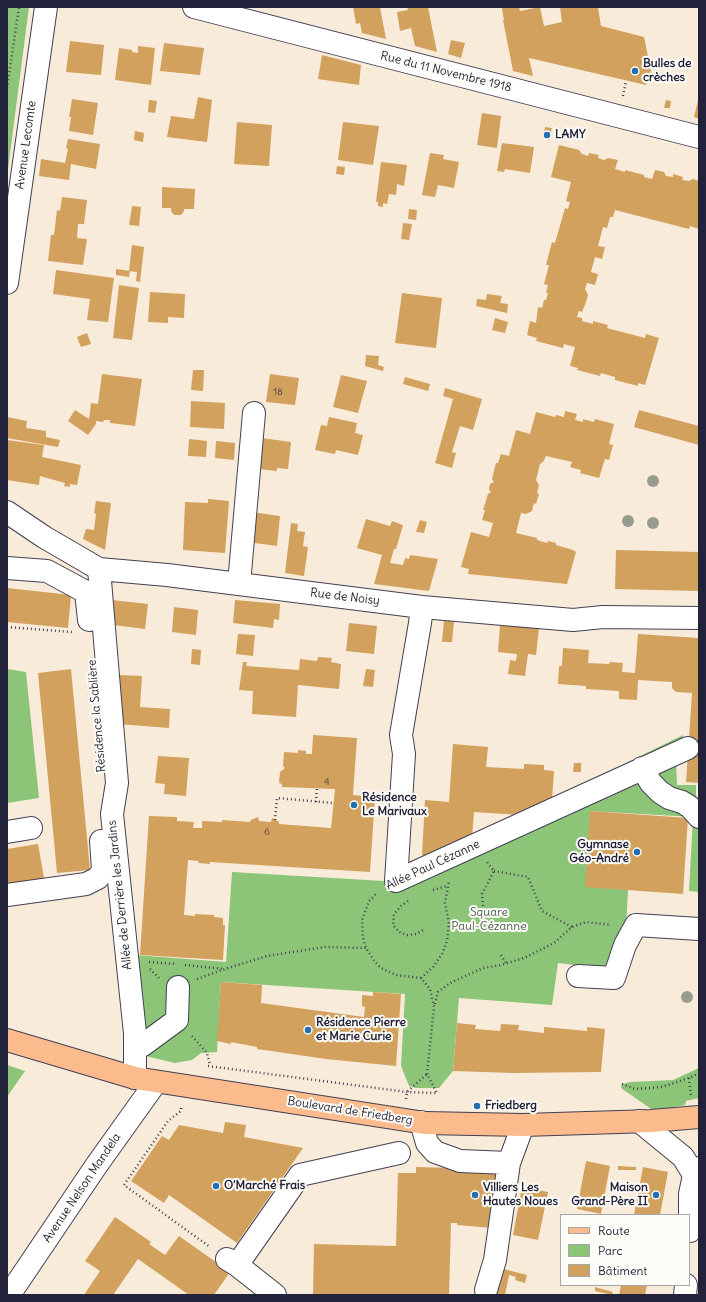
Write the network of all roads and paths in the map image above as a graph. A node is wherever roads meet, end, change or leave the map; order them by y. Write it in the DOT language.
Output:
graph roads {
  1 [pos="19,7"];
  2 [pos="46,7"];
  3 [pos="194,7"];
  4 [pos="626,81"];
  5 [pos="7,88"];
  6 [pos="622,99"];
  7 [pos="699,137"];
  8 [pos="7,283"];
  9 [pos="254,413"];
  10 [pos="240,445"];
  11 [pos="7,512"];
  12 [pos="7,568"];
  13 [pos="99,569"];
  14 [pos="233,583"];
  15 [pos="422,607"];
  16 [pos="699,618"];
  17 [pos="89,621"];
  18 [pos="7,627"];
  19 [pos="688,748"];
  20 [pos="642,768"];
  21 [pos="317,788"];
  22 [pos="316,802"];
  23 [pos="333,803"];
  24 [pos="699,818"];
  25 [pos="275,820"];
  26 [pos="31,828"];
  27 [pos="7,832"];
  28 [pos="475,845"];
  29 [pos="494,871"];
  30 [pos="450,880"];
  31 [pos="396,881"];
  32 [pos="447,886"];
  33 [pos="427,892"];
  34 [pos="7,895"];
  35 [pos="414,898"];
  36 [pos="483,906"];
  37 [pos="636,925"];
  38 [pos="572,927"];
  39 [pos="425,929"];
  40 [pos="699,929"];
  41 [pos="366,948"];
  42 [pos="502,955"];
  43 [pos="506,963"];
  44 [pos="578,976"];
  45 [pos="421,978"];
  46 [pos="178,987"];
  47 [pos="434,1007"];
  48 [pos="177,1020"];
  49 [pos="7,1040"];
  50 [pos="135,1049"];
  51 [pos="210,1065"];
  52 [pos="203,1066"];
  53 [pos="699,1072"];
  54 [pos="427,1074"];
  55 [pos="689,1078"];
  56 [pos="146,1080"];
  57 [pos="622,1084"];
  58 [pos="184,1086"];
  59 [pos="407,1092"];
  60 [pos="695,1108"];
  61 [pos="639,1121"];
  62 [pos="422,1122"];
  63 [pos="523,1125"];
  64 [pos="398,1153"];
  65 [pos="510,1163"];
  66 [pos="696,1171"];
  67 [pos="699,1208"];
  68 [pos="690,1214"];
  69 [pos="690,1233"];
  70 [pos="232,1262"];
  71 [pos="486,1290"];
  72 [pos="9,1295"];
  73 [pos="275,1295"];
  1 -- 5 [label="path"];
  2 -- 8 [label="street, Avenue Lecomte"];
  3 -- 7 [label="street, Rue du 11 Novembre 1918"];
  4 -- 6 [label="path"];
  9 -- 14 [label="street"];
  10 -- 14 [label="street"];
  11 -- 13 [label="street, Rue de Noisy"];
  12 -- 17 [label="street, Résidence la Sablière"];
  13 -- 14 [label="street, Rue de Noisy"];
  13 -- 50 [label="street, Allée de Derrière les Jardins"];
  14 -- 15 [label="street, Rue de Noisy"];
  15 -- 16 [label="street, Rue de Noisy"];
  15 -- 31 [label="street"];
  17 -- 18 [label="path"];
  17 -- 34 [label="street, Résidence la Sablière"];
  19 -- 20 [label="street, Allée Paul Cézanne"];
  20 -- 24 [label="street"];
  20 -- 28 [label="street, Allée Paul Cézanne"];
  21 -- 22 [label="path"];
  22 -- 23 [label="path"];
  22 -- 25 [label="path"];
  26 -- 27 [label="street"];
  28 -- 29 [label="path"];
  28 -- 31 [label="street, Allée Paul Cézanne"];
  29 -- 36 [label="path"];
  29 -- 38 [label="path"];
  30 -- 32 [label="path"];
  31 -- 41 [label="path, Allée Paul Cézanne"];
  32 -- 33 [label="path"];
  32 -- 45 [label="path"];
  35 -- 39 [label="path"];
  37 -- 38 [label="path"];
  37 -- 40 [label="street"];
  37 -- 44 [label="street"];
  38 -- 43 [label="path"];
  41 -- 45 [label="path"];
  41 -- 46 [label="path"];
  42 -- 43 [label="path"];
  43 -- 47 [label="path"];
  45 -- 47 [label="path"];
  46 -- 48 [label="street"];
  47 -- 54 [label="path"];
  48 -- 50 [label="street"];
  48 -- 51 [label="path"];
  49 -- 56 [label="main road, Boulevard de Friedberg"];
  50 -- 56 [label="street, Allée de Derrière les Jardins"];
  51 -- 52 [label="path"];
  51 -- 59 [label="path"];
  53 -- 55 [label="path"];
  54 -- 59 [label="path"];
  54 -- 59 [label="path"];
  55 -- 57 [label="path"];
  55 -- 60 [label="path"];
  56 -- 58 [label="main road, Boulevard de Friedberg"];
  56 -- 72 [label="street, Avenue Nelson Mandela"];
  58 -- 62 [label="main road, Boulevard de Friedberg"];
  58 -- 70 [label="path"];
  60 -- 61 [label="main road, Boulevard de Friedberg"];
  61 -- 63 [label="main road, Boulevard de Friedberg"];
  61 -- 66 [label="street"];
  62 -- 63 [label="main road, Boulevard de Friedberg"];
  62 -- 65 [label="street"];
  63 -- 65 [label="street"];
  64 -- 70 [label="street"];
  65 -- 71 [label="street"];
  66 -- 68 [label="street"];
  67 -- 69 [label="street"];
  70 -- 73 [label="street"];
}
